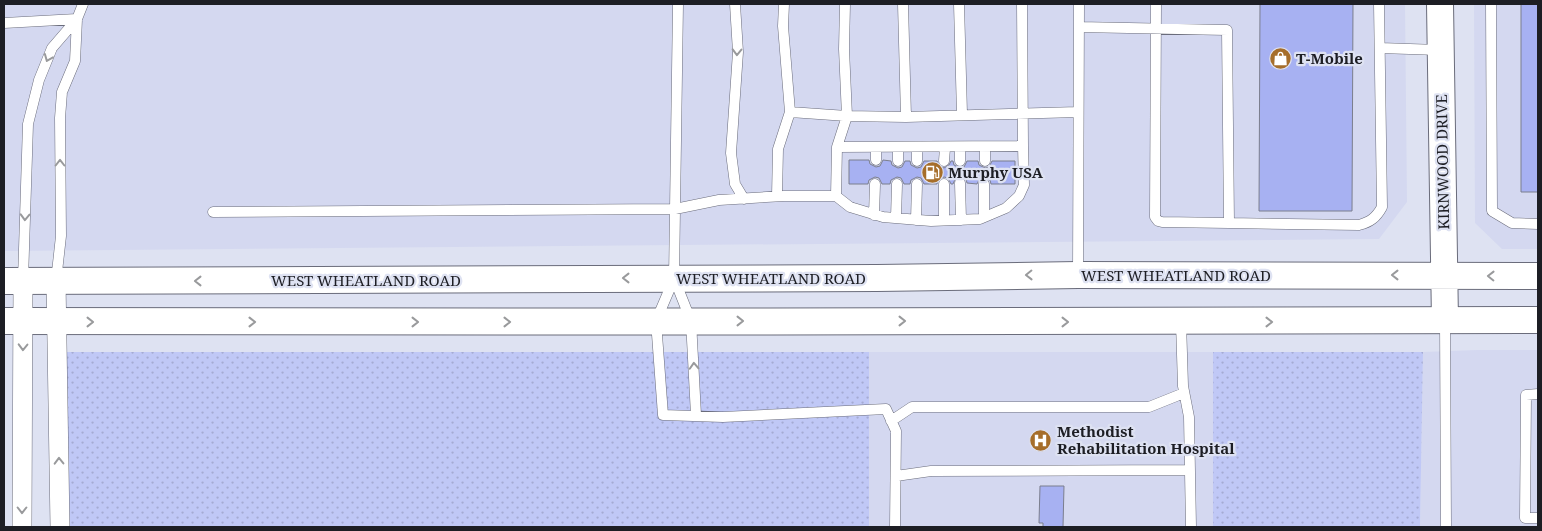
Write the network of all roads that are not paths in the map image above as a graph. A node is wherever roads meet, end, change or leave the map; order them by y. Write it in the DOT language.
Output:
graph roads {
  1 [pos="83,4"];
  2 [pos="678,4"];
  3 [pos="735,4"];
  4 [pos="784,4"];
  5 [pos="845,4"];
  6 [pos="903,4"];
  7 [pos="959,4"];
  8 [pos="1022,4"];
  9 [pos="1079,4"];
  10 [pos="1156,4"];
  11 [pos="1379,4"];
  12 [pos="1440,4"];
  13 [pos="1491,4"];
  14 [pos="77,20"];
  15 [pos="4,23"];
  16 [pos="1079,27"];
  17 [pos="1156,29"];
  18 [pos="1380,48"];
  19 [pos="1440,50"];
  20 [pos="790,112"];
  21 [pos="1078,112"];
  22 [pos="1022,113"];
  23 [pos="962,114"];
  24 [pos="847,116"];
  25 [pos="906,117"];
  26 [pos="1022,146"];
  27 [pos="837,147"];
  28 [pos="960,147"];
  29 [pos="985,147"];
  30 [pos="876,148"];
  31 [pos="898,148"];
  32 [pos="917,148"];
  33 [pos="945,148"];
  34 [pos="876,160"];
  35 [pos="898,161"];
  36 [pos="917,161"];
  37 [pos="944,161"];
  38 [pos="960,161"];
  39 [pos="985,161"];
  40 [pos="960,183"];
  41 [pos="875,184"];
  42 [pos="898,184"];
  43 [pos="917,184"];
  44 [pos="944,184"];
  45 [pos="984,184"];
  46 [pos="777,196"];
  47 [pos="836,196"];
  48 [pos="744,199"];
  49 [pos="675,209"];
  50 [pos="213,212"];
  51 [pos="874,215"];
  52 [pos="984,217"];
  53 [pos="896,218"];
  54 [pos="916,220"];
  55 [pos="944,220"];
  56 [pos="961,220"];
  57 [pos="1228,223"];
  58 [pos="1538,224"];
  59 [pos="1078,275"];
  60 [pos="1444,275"];
  61 [pos="1538,276"];
  62 [pos="674,278"];
  63 [pos="14,281"];
  64 [pos="56,281"];
  65 [pos="1538,320"];
  66 [pos="14,321"];
  67 [pos="656,321"];
  68 [pos="691,321"];
  69 [pos="1445,321"];
  70 [pos="56,322"];
  71 [pos="1181,322"];
  72 [pos="1184,393"];
  73 [pos="1538,394"];
  74 [pos="696,415"];
  75 [pos="891,421"];
  76 [pos="1190,470"];
  77 [pos="896,476"];
  78 [pos="1538,518"];
  79 [pos="22,527"];
  80 [pos="60,527"];
  81 [pos="895,527"];
  82 [pos="1190,527"];
  83 [pos="1446,527"];
  1 -- 14 [label="lane"];
  2 -- 49 [label="lane"];
  3 -- 48 [label="lane, one-way"];
  4 -- 20 [label="lane"];
  5 -- 24 [label="lane"];
  6 -- 25 [label="lane"];
  7 -- 23 [label="lane"];
  8 -- 22 [label="lane"];
  9 -- 16 [label="lane"];
  10 -- 17 [label="lane"];
  11 -- 18 [label="lane"];
  12 -- 19 [label="main road, KIRNWOOD DRIVE"];
  13 -- 58 [label="lane"];
  14 -- 15 [label="lane"];
  14 -- 63 [label="lane, one-way"];
  64 -- 14 [label="lane, one-way"];
  16 -- 17 [label="lane"];
  16 -- 21 [label="lane"];
  17 -- 57 [label="lane"];
  17 -- 57 [label="lane"];
  18 -- 19 [label="lane"];
  18 -- 57 [label="lane"];
  19 -- 60 [label="main road, KIRNWOOD DRIVE"];
  20 -- 24 [label="lane"];
  20 -- 46 [label="lane"];
  21 -- 22 [label="lane"];
  21 -- 59 [label="lane"];
  22 -- 23 [label="lane"];
  22 -- 26 [label="lane"];
  23 -- 25 [label="lane"];
  24 -- 25 [label="lane"];
  24 -- 27 [label="lane"];
  26 -- 29 [label="lane"];
  26 -- 52 [label="lane"];
  27 -- 30 [label="lane"];
  27 -- 47 [label="lane"];
  28 -- 29 [label="lane"];
  28 -- 33 [label="lane"];
  28 -- 38 [label="lane"];
  29 -- 39 [label="lane"];
  30 -- 31 [label="lane"];
  30 -- 34 [label="lane"];
  31 -- 32 [label="lane"];
  31 -- 35 [label="lane"];
  32 -- 33 [label="lane"];
  32 -- 36 [label="lane"];
  33 -- 37 [label="lane"];
  40 -- 56 [label="lane"];
  41 -- 51 [label="lane"];
  42 -- 53 [label="lane"];
  43 -- 54 [label="lane"];
  44 -- 55 [label="lane"];
  45 -- 52 [label="lane"];
  46 -- 47 [label="lane"];
  46 -- 48 [label="lane"];
  47 -- 51 [label="lane"];
  48 -- 49 [label="lane"];
  49 -- 50 [label="lane"];
  49 -- 62 [label="lane"];
  51 -- 53 [label="lane"];
  52 -- 56 [label="lane"];
  53 -- 54 [label="lane"];
  54 -- 55 [label="lane"];
  55 -- 56 [label="lane"];
  60 -- 59 [label="main road, WEST WHEATLAND ROAD, one-way"];
  59 -- 62 [label="main road, WEST WHEATLAND ROAD, one-way"];
  61 -- 60 [label="main road, WEST WHEATLAND ROAD, one-way"];
  60 -- 69 [label="main road, KIRNWOOD DRIVE"];
  62 -- 64 [label="main road, WEST WHEATLAND ROAD, one-way"];
  62 -- 67 [label="lane"];
  62 -- 68 [label="lane"];
  63 -- 64 [label="main road, WEST WHEATLAND ROAD"];
  63 -- 66 [label="street"];
  64 -- 70 [label="street"];
  65 -- 69 [label="main road"];
  66 -- 70 [label="main road"];
  66 -- 79 [label="street, one-way"];
  67 -- 68 [label="main road"];
  70 -- 67 [label="main road, one-way"];
  67 -- 74 [label="lane"];
  68 -- 71 [label="main road, one-way"];
  74 -- 68 [label="lane, one-way"];
  71 -- 69 [label="main road, one-way"];
  69 -- 83 [label="lane"];
  80 -- 70 [label="street, one-way"];
  71 -- 72 [label="lane"];
  72 -- 75 [label="lane"];
  72 -- 76 [label="lane"];
  73 -- 78 [label="lane"];
  74 -- 75 [label="lane"];
  75 -- 77 [label="lane"];
  76 -- 77 [label="lane"];
  76 -- 82 [label="lane"];
  77 -- 81 [label="lane"];
}
